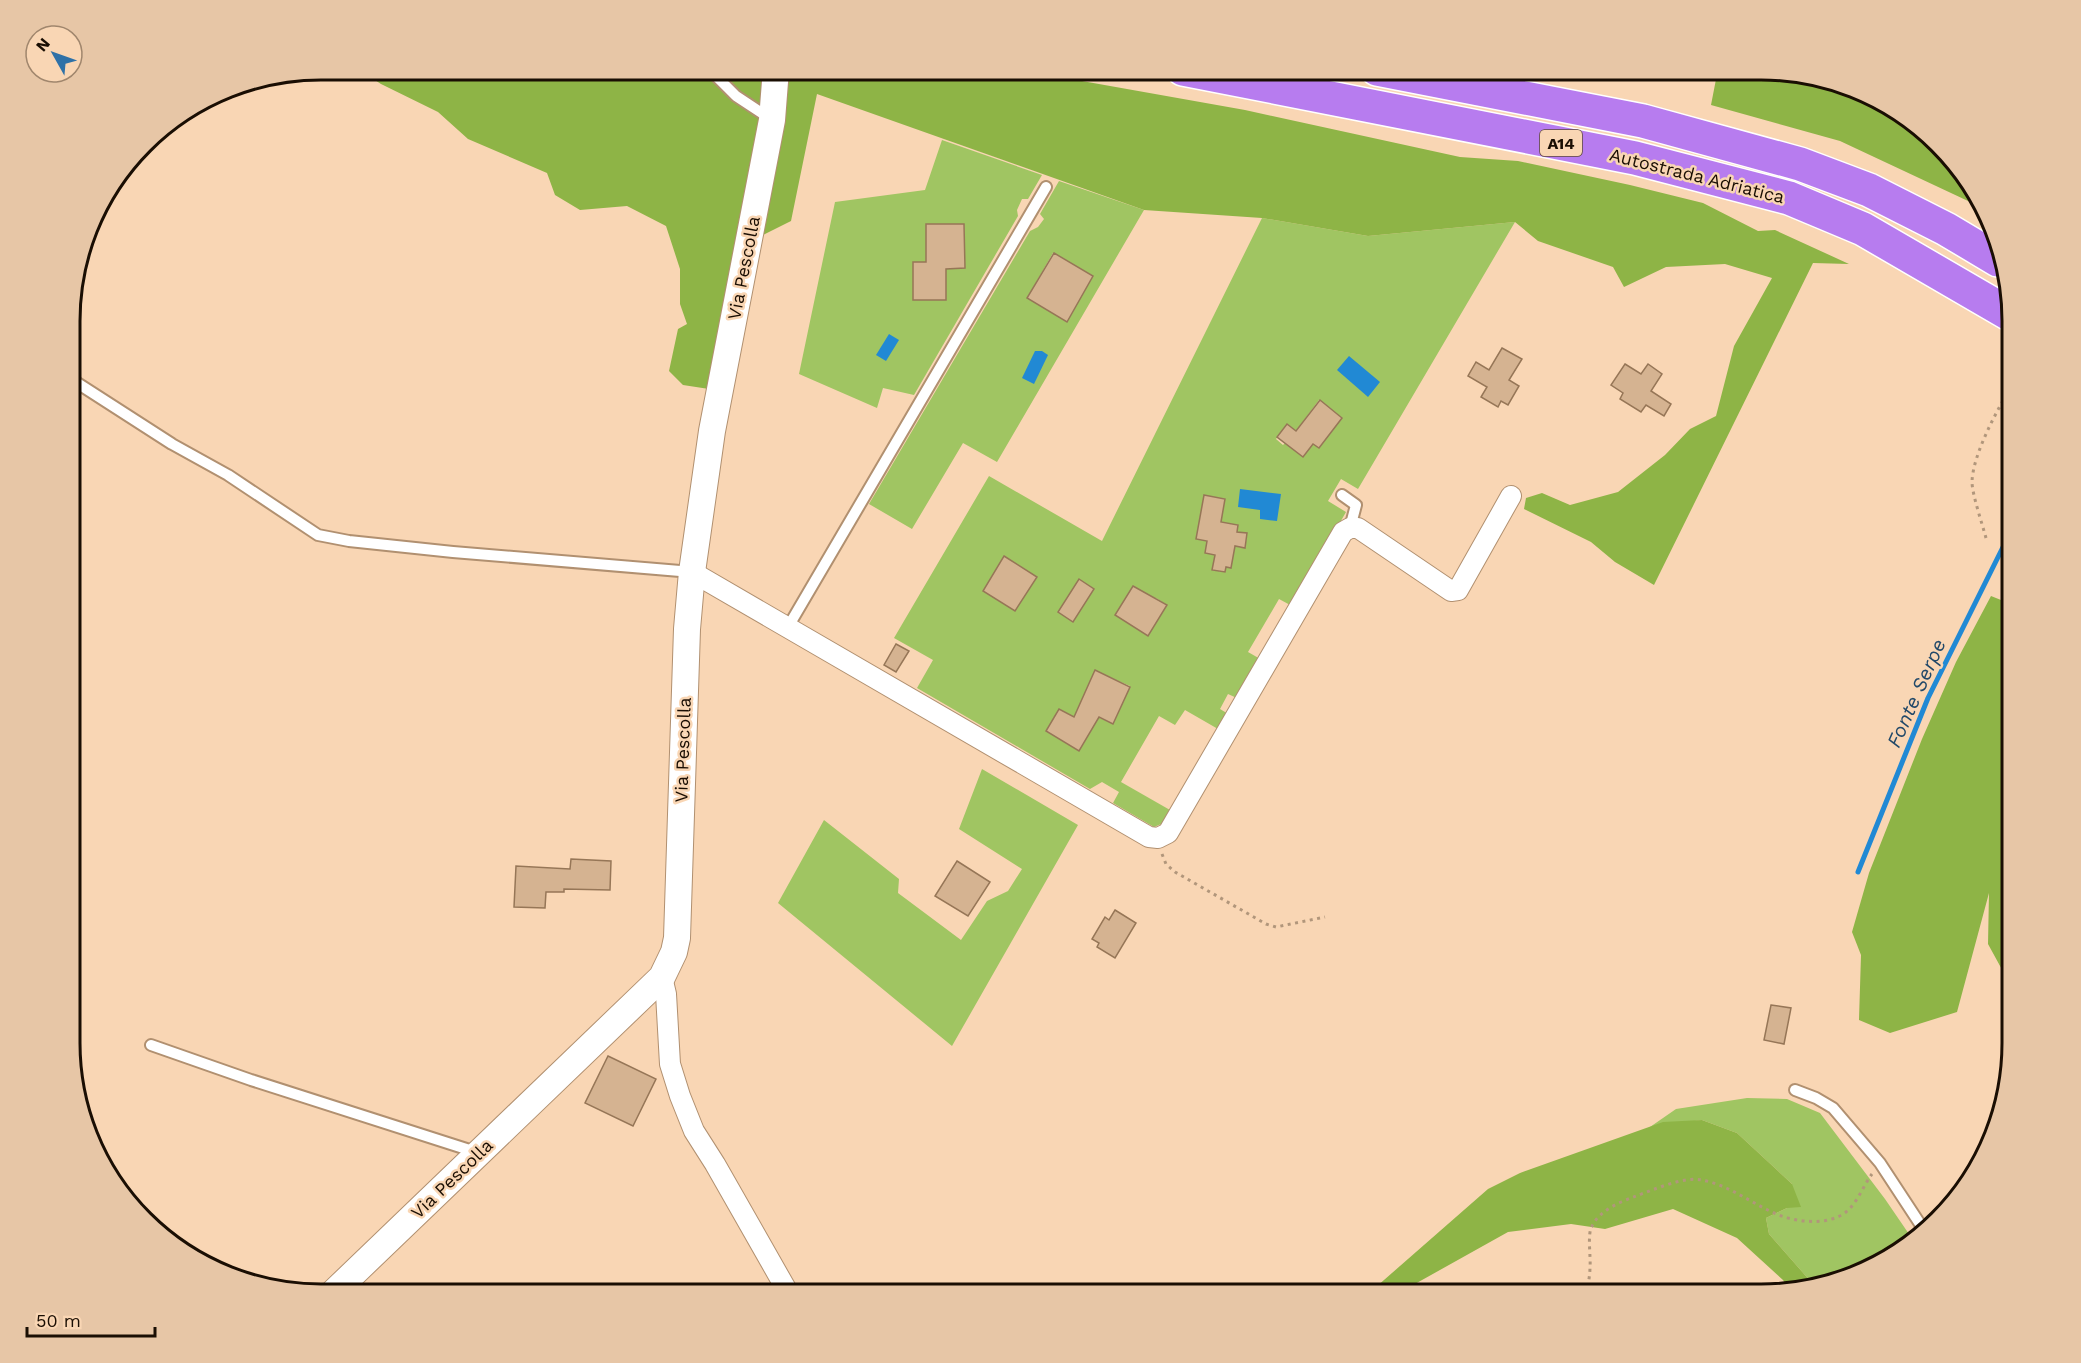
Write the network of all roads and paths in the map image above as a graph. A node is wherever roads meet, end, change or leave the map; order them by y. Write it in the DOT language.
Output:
graph roads {
  1 [pos="720,80"];
  2 [pos="775,80"];
  3 [pos="1239,80"];
  4 [pos="1433,80"];
  5 [pos="772,120"];
  6 [pos="1046,187"];
  7 [pos="1993,257"];
  8 [pos="2001,309"];
  9 [pos="80,386"];
  10 [pos="2002,402"];
  11 [pos="1342,495"];
  12 [pos="1511,496"];
  13 [pos="1350,528"];
  14 [pos="1986,538"];
  15 [pos="692,572"];
  16 [pos="788,627"];
  17 [pos="1158,838"];
  18 [pos="1325,917"];
  19 [pos="662,977"];
  20 [pos="151,1045"];
  21 [pos="1796,1090"];
  22 [pos="479,1153"];
  23 [pos="1880,1163"];
  24 [pos="1920,1223"];
  25 [pos="342,1284"];
  26 [pos="783,1284"];
  27 [pos="1588,1284"];
  1 -- 5 [label="lane"];
  2 -- 5 [label="street, Via Pescolla"];
  3 -- 8 [label="highway, Autostrada Adriatica / A14"];
  4 -- 7 [label="highway, Autostrada Adriatica / A14"];
  5 -- 15 [label="street, Via Pescolla"];
  6 -- 16 [label="lane"];
  9 -- 15 [label="lane"];
  10 -- 14 [label="path"];
  11 -- 13 [label="lane"];
  12 -- 13 [label="street"];
  13 -- 17 [label="street"];
  15 -- 16 [label="street"];
  15 -- 19 [label="street, Via Pescolla"];
  16 -- 17 [label="street"];
  17 -- 18 [label="path"];
  19 -- 22 [label="street, Via Pescolla"];
  19 -- 26 [label="street"];
  20 -- 22 [label="lane"];
  21 -- 23 [label="lane"];
  22 -- 25 [label="street, Via Pescolla"];
  23 -- 24 [label="lane"];
  23 -- 27 [label="path"];
}
